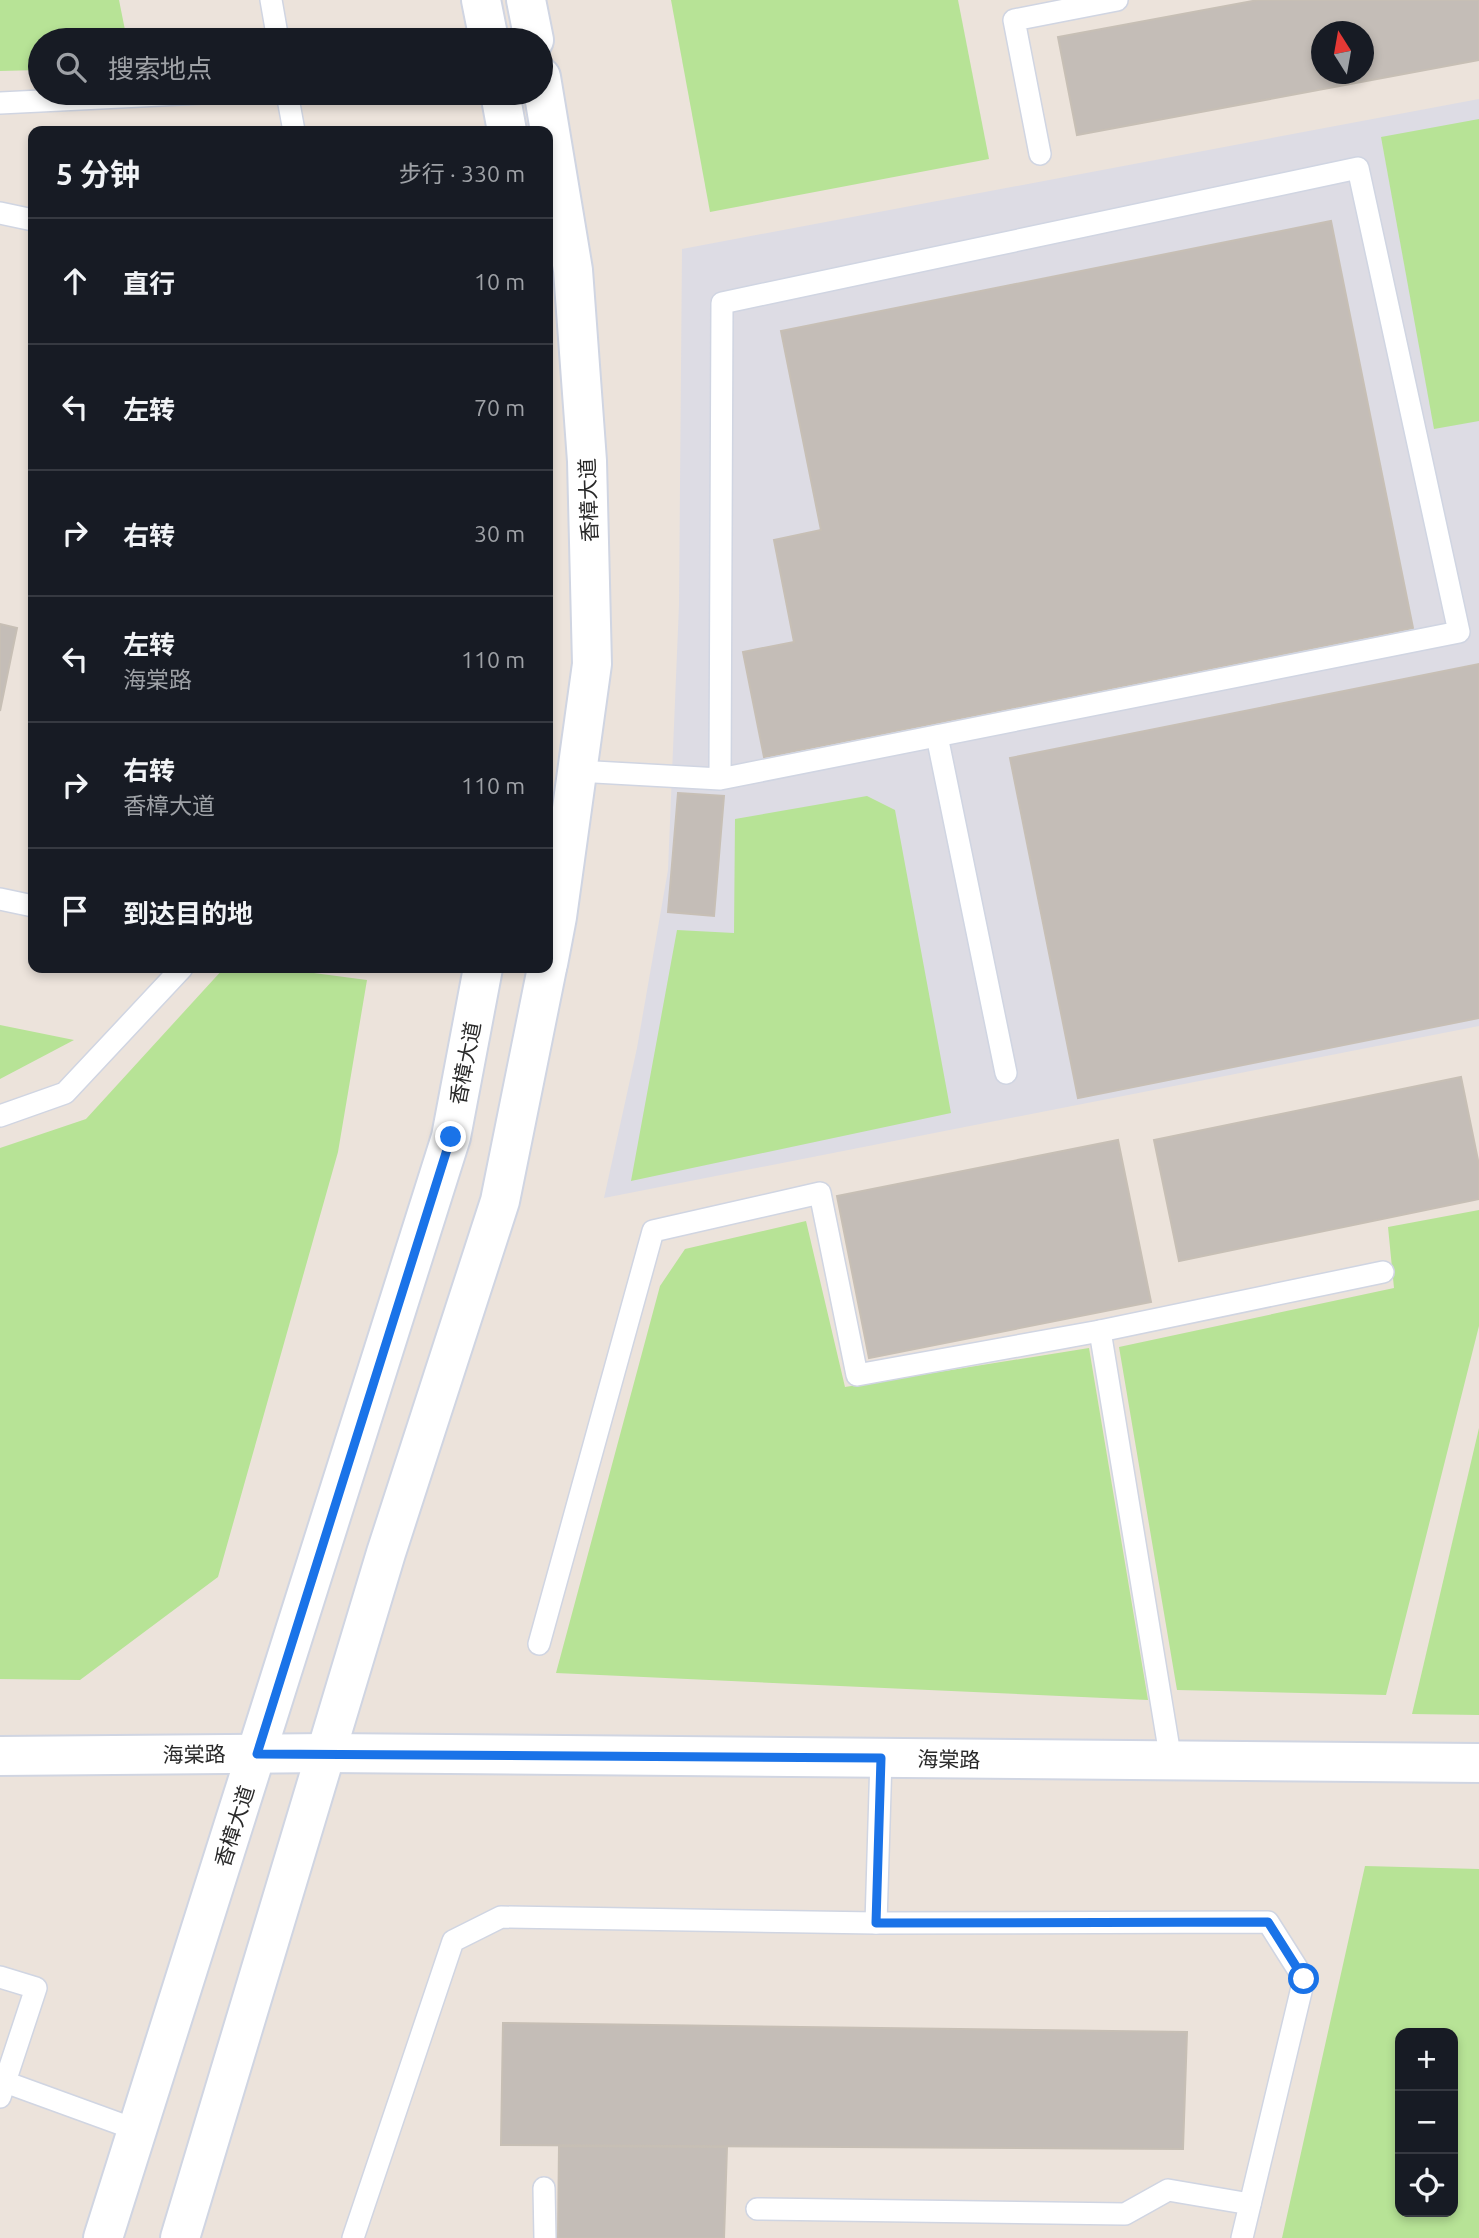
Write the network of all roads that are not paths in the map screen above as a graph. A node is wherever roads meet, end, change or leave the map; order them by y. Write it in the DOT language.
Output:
graph roads {
  1 [pos="271,0"];
  2 [pos="481,0"];
  3 [pos="526,0"];
  4 [pos="1117,0"];
  5 [pos="276,28"];
  6 [pos="487,28"];
  7 [pos="532,28"];
  8 [pos="28,102"];
  9 [pos="0,103"];
  10 [pos="289,105"];
  11 [pos="502,105"];
  12 [pos="546,105"];
  13 [pos="293,126"];
  14 [pos="506,126"];
  15 [pos="549,126"];
  16 [pos="553,149"];
  17 [pos="1040,154"];
  18 [pos="0,213"];
  19 [pos="28,219"];
  20 [pos="937,736"];
  21 [pos="577,771"];
  22 [pos="720,779"];
  23 [pos="0,900"];
  24 [pos="28,905"];
  25 [pos="553,936"];
  26 [pos="177,973"];
  27 [pos="482,973"];
  28 [pos="546,973"];
  29 [pos="1006,1073"];
  30 [pos="0,1116"];
  31 [pos="1383,1272"];
  32 [pos="1100,1331"];
  33 [pos="538,1644"];
  34 [pos="326,1753"];
  35 [pos="257,1754"];
  36 [pos="0,1756"];
  37 [pos="881,1758"];
  38 [pos="1171,1760"];
  39 [pos="1479,1763"];
  40 [pos="876,1923"];
  41 [pos="0,1977"];
  42 [pos="2,2090"];
  43 [pos="137,2130"];
  44 [pos="544,2188"];
  45 [pos="1250,2204"];
  46 [pos="757,2209"];
  47 [pos="103,2238"];
  48 [pos="180,2238"];
  49 [pos="353,2238"];
  50 [pos="545,2238"];
  51 [pos="1242,2238"];
  1 -- 5 [label="lane"];
  2 -- 6 [label="main road"];
  3 -- 7 [label="main road"];
  4 -- 17 [label="lane"];
  8 -- 9 [label="lane"];
  10 -- 13 [label="lane"];
  11 -- 14 [label="main road"];
  12 -- 15 [label="main road, 香樟大道"];
  16 -- 21 [label="main road, 香樟大道"];
  18 -- 19 [label="lane"];
  20 -- 22 [label="lane"];
  20 -- 22 [label="lane"];
  20 -- 29 [label="lane"];
  21 -- 22 [label="lane"];
  21 -- 25 [label="main road, 香樟大道"];
  23 -- 24 [label="lane"];
  26 -- 30 [label="lane"];
  27 -- 35 [label="main road, 香樟大道"];
  28 -- 34 [label="main road, 香樟大道"];
  31 -- 32 [label="lane"];
  32 -- 33 [label="lane"];
  32 -- 38 [label="lane"];
  34 -- 35 [label="main road, 海棠路"];
  34 -- 37 [label="main road, 海棠路"];
  34 -- 48 [label="main road, 香樟大道"];
  35 -- 36 [label="main road, 海棠路"];
  35 -- 43 [label="main road, 香樟大道"];
  37 -- 38 [label="main road, 海棠路"];
  37 -- 40 [label="lane"];
  38 -- 39 [label="main road, 海棠路"];
  40 -- 45 [label="lane"];
  40 -- 49 [label="lane"];
  41 -- 42 [label="lane"];
  42 -- 43 [label="lane"];
  43 -- 47 [label="main road, 香樟大道"];
  44 -- 50 [label="lane"];
  45 -- 46 [label="lane"];
  45 -- 51 [label="lane"];
}
